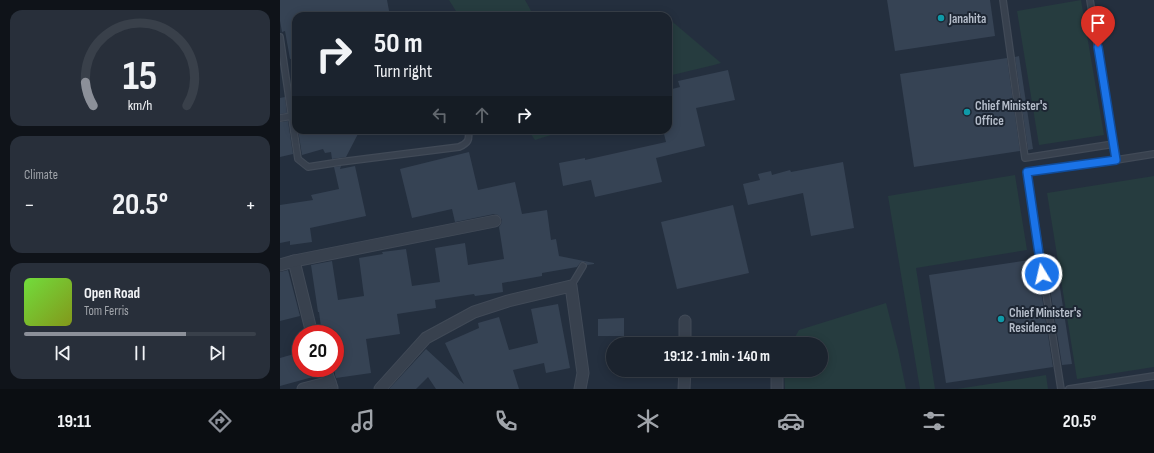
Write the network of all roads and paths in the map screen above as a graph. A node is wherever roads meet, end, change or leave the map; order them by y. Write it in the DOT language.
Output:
graph roads {
  1 [pos="1003,0"];
  2 [pos="1090,0"];
  3 [pos="280,36"];
  4 [pos="292,116"];
  5 [pos="280,118"];
  6 [pos="294,134"];
  7 [pos="469,134"];
  8 [pos="1114,144"];
  9 [pos="1154,154"];
  10 [pos="1116,160"];
  11 [pos="495,221"];
  12 [pos="294,261"];
  13 [pos="280,266"];
  14 [pos="583,266"];
  15 [pos="571,286"];
  16 [pos="685,321"];
  17 [pos="310,325"];
  18 [pos="685,337"];
  19 [pos="1154,376"];
  20 [pos="685,377"];
  21 [pos="777,377"];
  22 [pos="331,386"];
  23 [pos="303,389"];
  24 [pos="380,389"];
  25 [pos="580,389"];
  26 [pos="684,389"];
  27 [pos="777,389"];
  28 [pos="1061,389"];
  29 [pos="1069,389"];
  1 -- 8 [label="lane"];
  2 -- 8 [label="lane"];
  3 -- 4 [label="lane"];
  4 -- 5 [label="lane"];
  6 -- 7 [label="lane"];
  8 -- 10 [label="lane"];
  9 -- 10 [label="lane"];
  10 -- 28 [label="lane"];
  11 -- 12 [label="street"];
  12 -- 13 [label="street"];
  12 -- 17 [label="street"];
  14 -- 15 [label="lane"];
  15 -- 24 [label="street"];
  15 -- 25 [label="street"];
  16 -- 18 [label="street"];
  19 -- 29 [label="lane"];
  20 -- 26 [label="street"];
  21 -- 27 [label="street"];
  22 -- 23 [label="street"];
}
